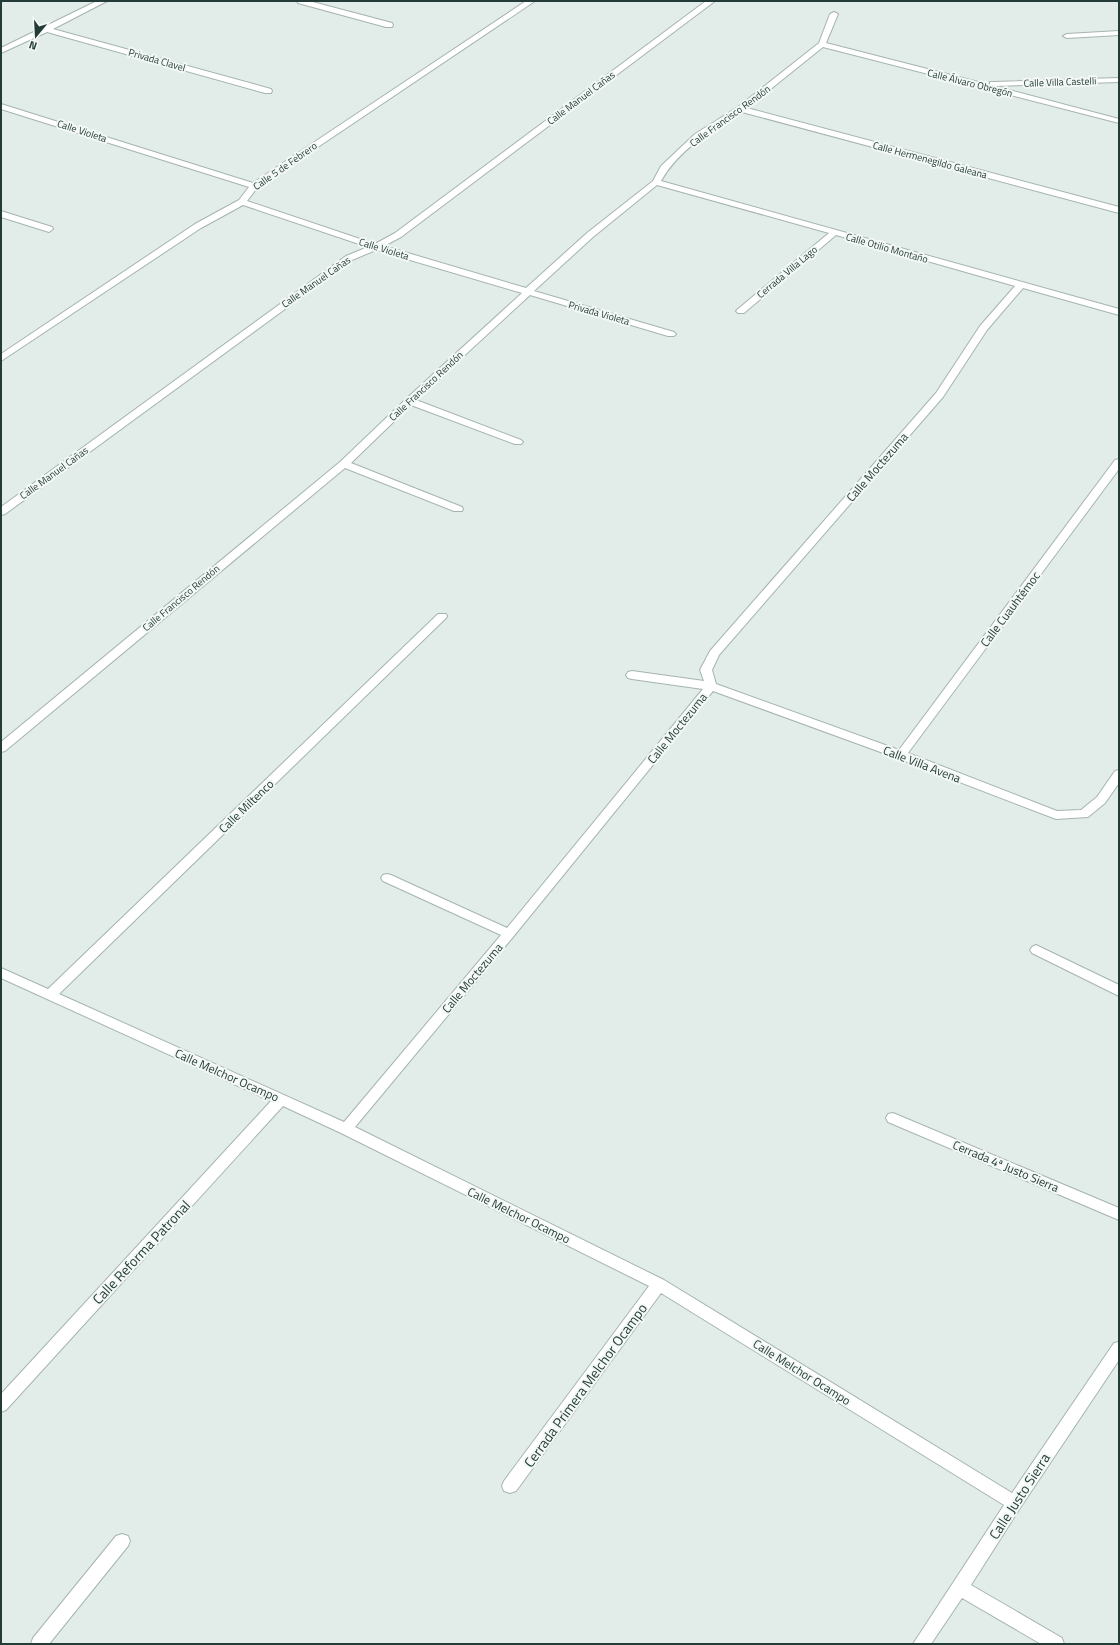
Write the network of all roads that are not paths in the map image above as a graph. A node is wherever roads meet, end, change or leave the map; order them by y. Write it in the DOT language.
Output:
graph roads {
  1 [pos="103,1"];
  2 [pos="301,1"];
  3 [pos="531,1"];
  4 [pos="711,1"];
  5 [pos="834,14"];
  6 [pos="390,25"];
  7 [pos="46,29"];
  8 [pos="1119,33"];
  9 [pos="1067,36"];
  10 [pos="822,44"];
  11 [pos="1,50"];
  12 [pos="1119,80"];
  13 [pos="978,85"];
  14 [pos="268,91"];
  15 [pos="1,106"];
  16 [pos="741,109"];
  17 [pos="1119,121"];
  18 [pos="656,182"];
  19 [pos="254,186"];
  20 [pos="242,202"];
  21 [pos="1119,210"];
  22 [pos="1,214"];
  23 [pos="50,229"];
  24 [pos="834,233"];
  25 [pos="376,247"];
  26 [pos="1021,285"];
  27 [pos="527,292"];
  28 [pos="741,311"];
  29 [pos="1119,312"];
  30 [pos="671,334"];
  31 [pos="1,358"];
  32 [pos="409,401"];
  33 [pos="518,442"];
  34 [pos="1119,462"];
  35 [pos="344,464"];
  36 [pos="458,509"];
  37 [pos="1,512"];
  38 [pos="442,616"];
  39 [pos="632,676"];
  40 [pos="711,686"];
  41 [pos="1,748"];
  42 [pos="901,755"];
  43 [pos="1119,774"];
  44 [pos="387,878"];
  45 [pos="509,934"];
  46 [pos="1036,950"];
  47 [pos="2,975"];
  48 [pos="1119,991"];
  49 [pos="49,995"];
  50 [pos="281,1099"];
  51 [pos="893,1118"];
  52 [pos="346,1130"];
  53 [pos="1119,1214"];
  54 [pos="659,1284"];
  55 [pos="1119,1348"];
  56 [pos="1,1405"];
  57 [pos="510,1486"];
  58 [pos="1014,1503"];
  59 [pos="122,1541"];
  60 [pos="960,1588"];
  61 [pos="39,1644"];
  62 [pos="921,1644"];
  63 [pos="1056,1644"];
  1 -- 7 [label="street"];
  2 -- 6 [label="street"];
  3 -- 19 [label="street, Calle 5 de Febrero"];
  4 -- 25 [label="street, Calle Manuel Cañas"];
  5 -- 10 [label="street, Calle Francisco Rendón"];
  7 -- 11 [label="street"];
  7 -- 14 [label="street, Privada Clavel"];
  8 -- 9 [label="street"];
  10 -- 13 [label="street, Calle Álvaro Obregón"];
  10 -- 16 [label="street, Calle Francisco Rendón"];
  12 -- 13 [label="street, Calle Villa Castelli"];
  13 -- 17 [label="street, Calle Álvaro Obregón"];
  15 -- 19 [label="street, Calle Violeta"];
  16 -- 18 [label="street, Calle Francisco Rendón"];
  16 -- 21 [label="street, Calle Hermenegildo Galeana"];
  18 -- 24 [label="street, Calle Otilio Montaño"];
  18 -- 27 [label="street, Calle Francisco Rendón"];
  19 -- 20 [label="street, Calle 5 de Febrero"];
  20 -- 25 [label="street, Calle Violeta"];
  20 -- 31 [label="street, Calle 5 de Febrero"];
  22 -- 23 [label="street"];
  24 -- 26 [label="street, Calle Otilio Montaño"];
  24 -- 28 [label="street, Cerrada Villa Lago"];
  25 -- 27 [label="street, Calle Violeta"];
  25 -- 37 [label="street, Calle Manuel Cañas"];
  26 -- 29 [label="street, Calle Otilio Montaño"];
  26 -- 40 [label="street, Calle Moctezuma"];
  27 -- 30 [label="street, Privada Violeta"];
  27 -- 32 [label="street, Calle Francisco Rendón"];
  32 -- 33 [label="street"];
  32 -- 35 [label="street, Calle Francisco Rendón"];
  34 -- 42 [label="street, Calle Cuauhtémoc"];
  35 -- 36 [label="street"];
  35 -- 41 [label="street, Calle Francisco Rendón"];
  38 -- 49 [label="street, Calle Miltenco"];
  39 -- 40 [label="street, Calle Villa Avena"];
  40 -- 42 [label="street, Calle Villa Avena"];
  40 -- 45 [label="street, Calle Moctezuma"];
  42 -- 43 [label="street, Calle Villa Avena"];
  44 -- 45 [label="street"];
  45 -- 52 [label="street, Calle Moctezuma"];
  46 -- 48 [label="street"];
  47 -- 49 [label="street, Calle Melchor Ocampo"];
  49 -- 50 [label="street, Calle Melchor Ocampo"];
  50 -- 52 [label="street, Calle Melchor Ocampo"];
  50 -- 56 [label="street, Calle Reforma Patronal"];
  51 -- 53 [label="street, Cerrada 4ª Justo Sierra"];
  52 -- 54 [label="street, Calle Melchor Ocampo"];
  54 -- 57 [label="street, Cerrada Primera Melchor Ocampo"];
  54 -- 58 [label="street, Calle Melchor Ocampo"];
  55 -- 58 [label="street, Calle Justo Sierra"];
  58 -- 60 [label="street, Calle Justo Sierra"];
  59 -- 61 [label="street"];
  60 -- 62 [label="street, Calle Justo Sierra"];
  60 -- 63 [label="street"];
}
